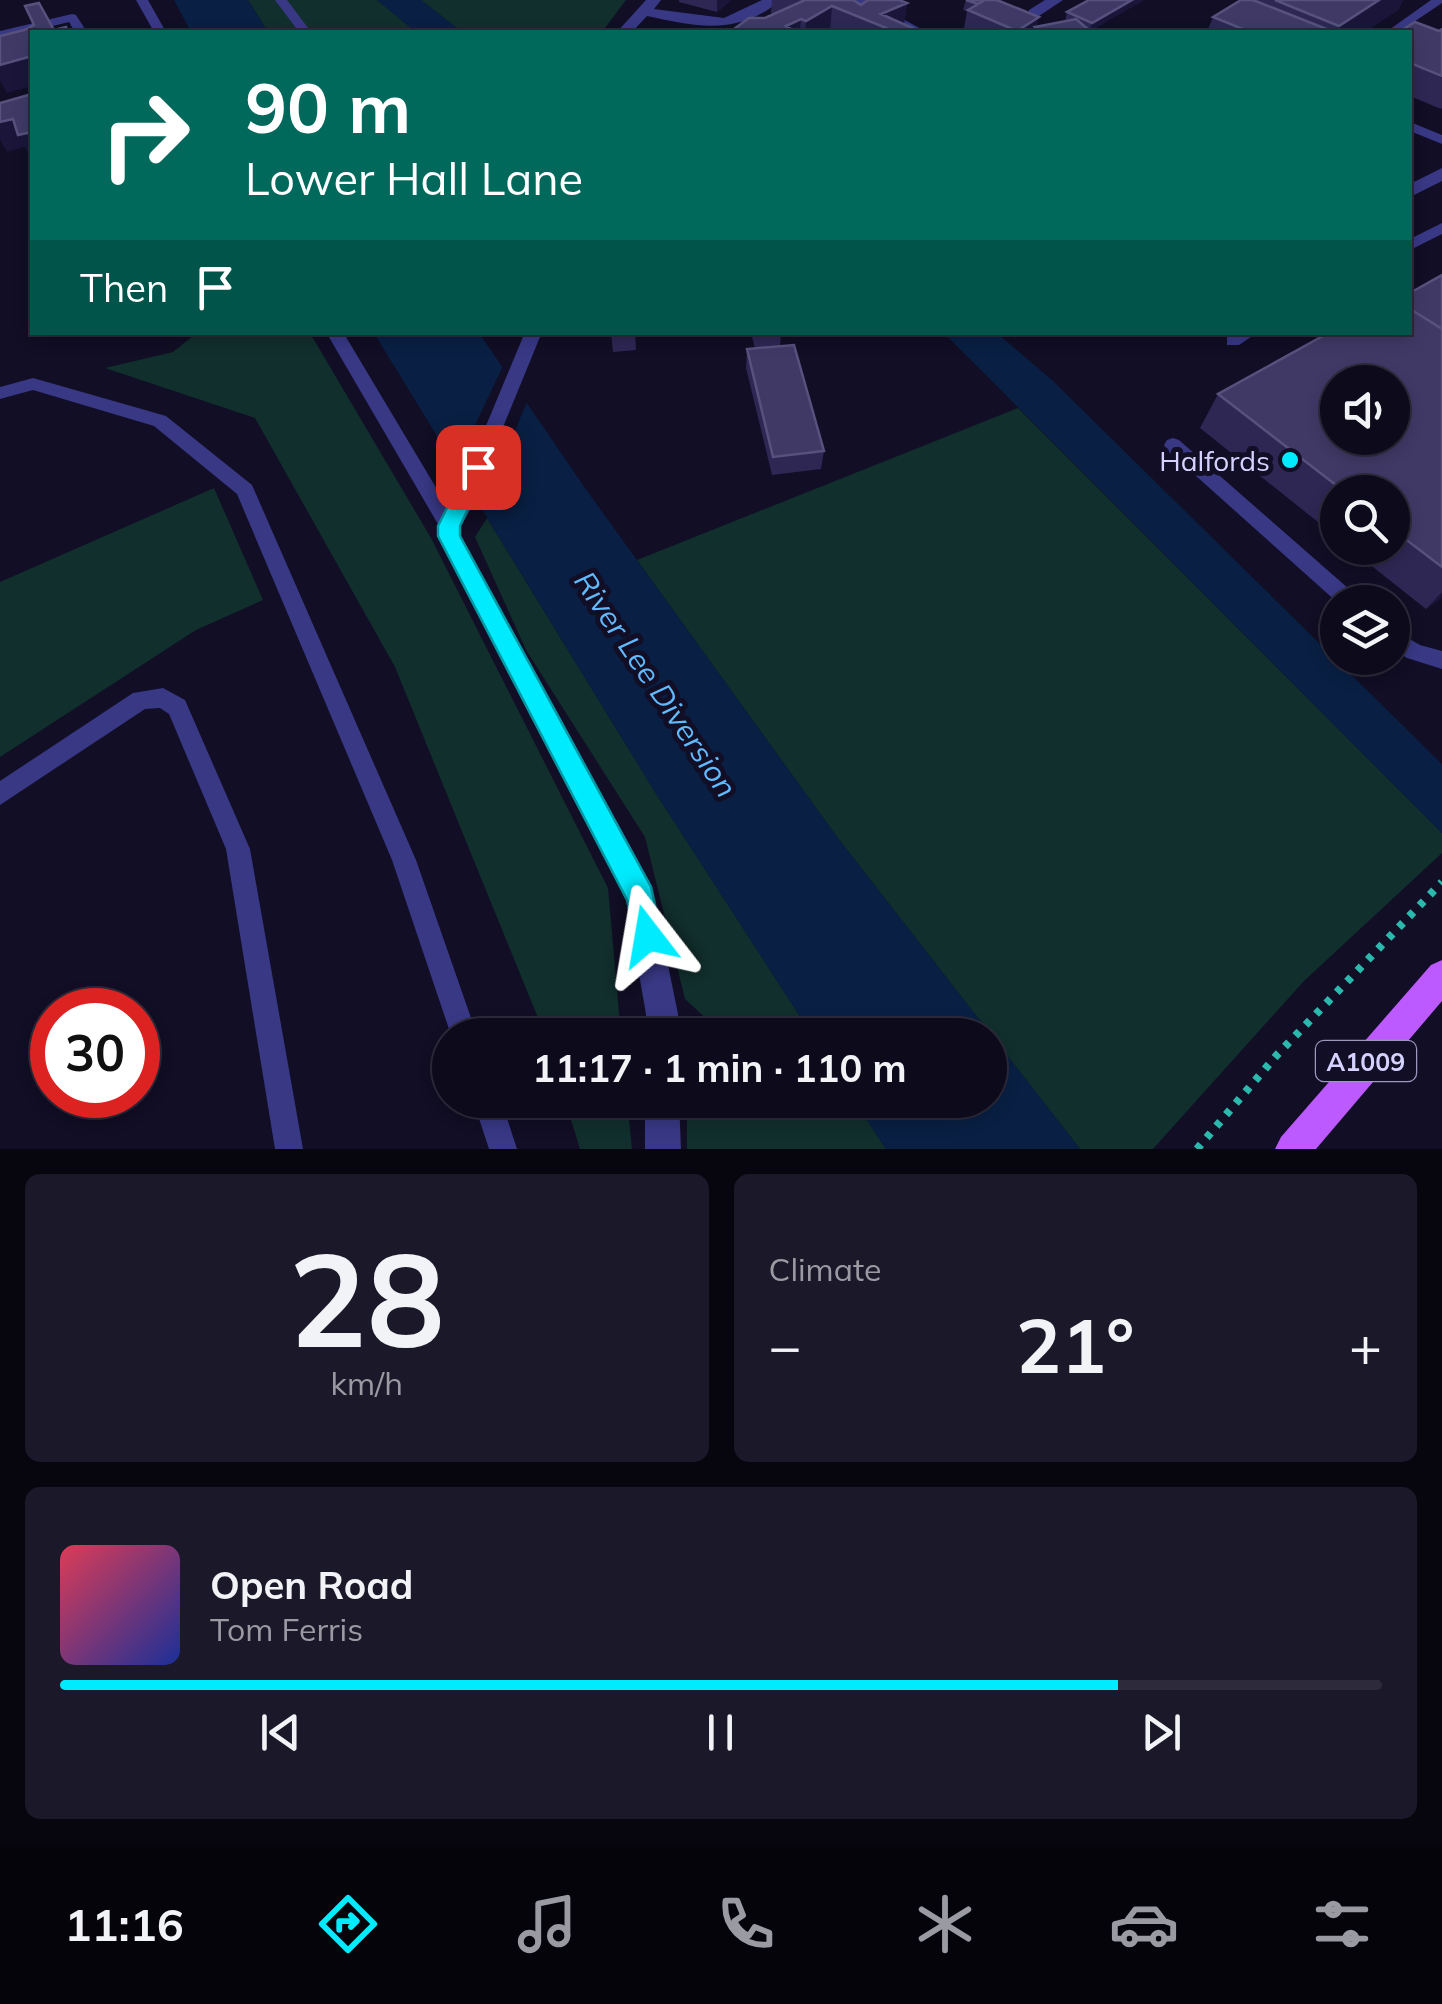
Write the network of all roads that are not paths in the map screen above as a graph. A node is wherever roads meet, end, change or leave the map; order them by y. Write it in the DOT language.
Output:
graph roads {
  1 [pos="142,0"];
  2 [pos="281,0"];
  3 [pos="774,0"];
  4 [pos="855,0"];
  5 [pos="1056,0"];
  6 [pos="1438,0"];
  7 [pos="648,6"];
  8 [pos="1034,12"];
  9 [pos="728,21"];
  10 [pos="81,30"];
  11 [pos="159,30"];
  12 [pos="304,30"];
  13 [pos="626,30"];
  14 [pos="746,30"];
  15 [pos="915,30"];
  16 [pos="1395,30"];
  17 [pos="0,35"];
  18 [pos="1442,124"];
  19 [pos="1412,127"];
  20 [pos="1427,134"];
  21 [pos="1442,140"];
  22 [pos="1442,173"];
  23 [pos="1412,191"];
  24 [pos="1442,228"];
  25 [pos="1412,244"];
  26 [pos="336,335"];
  27 [pos="533,335"];
  28 [pos="1244,335"];
  29 [pos="1233,341"];
  30 [pos="0,393"];
  31 [pos="1173,446"];
  32 [pos="464,498"];
  33 [pos="449,526"];
  34 [pos="1331,585"];
  35 [pos="1410,649"];
  36 [pos="1442,660"];
  37 [pos="0,794"];
  38 [pos="1442,976"];
  39 [pos="458,1018"];
  40 [pos="659,1018"];
  41 [pos="493,1118"];
  42 [pos="662,1118"];
  43 [pos="289,1149"];
  44 [pos="503,1149"];
  45 [pos="663,1149"];
  46 [pos="1293,1149"];
  1 -- 11 [label="lane"];
  2 -- 12 [label="lane"];
  3 -- 9 [label="street"];
  4 -- 15 [label="street"];
  5 -- 8 [label="street"];
  6 -- 16 [label="lane"];
  7 -- 9 [label="street"];
  7 -- 13 [label="street"];
  9 -- 14 [label="lane"];
  10 -- 17 [label="lane"];
  18 -- 20 [label="lane"];
  19 -- 20 [label="lane"];
  20 -- 21 [label="lane"];
  22 -- 23 [label="street"];
  24 -- 25 [label="lane"];
  26 -- 33 [label="lane"];
  27 -- 32 [label="lane"];
  28 -- 29 [label="lane"];
  30 -- 39 [label="lane"];
  31 -- 34 [label="lane"];
  32 -- 33 [label="street"];
  33 -- 40 [label="street"];
  35 -- 36 [label="lane"];
  37 -- 43 [label="lane"];
  38 -- 46 [label="main road, A1009"];
  41 -- 44 [label="lane"];
  42 -- 45 [label="street"];
}
